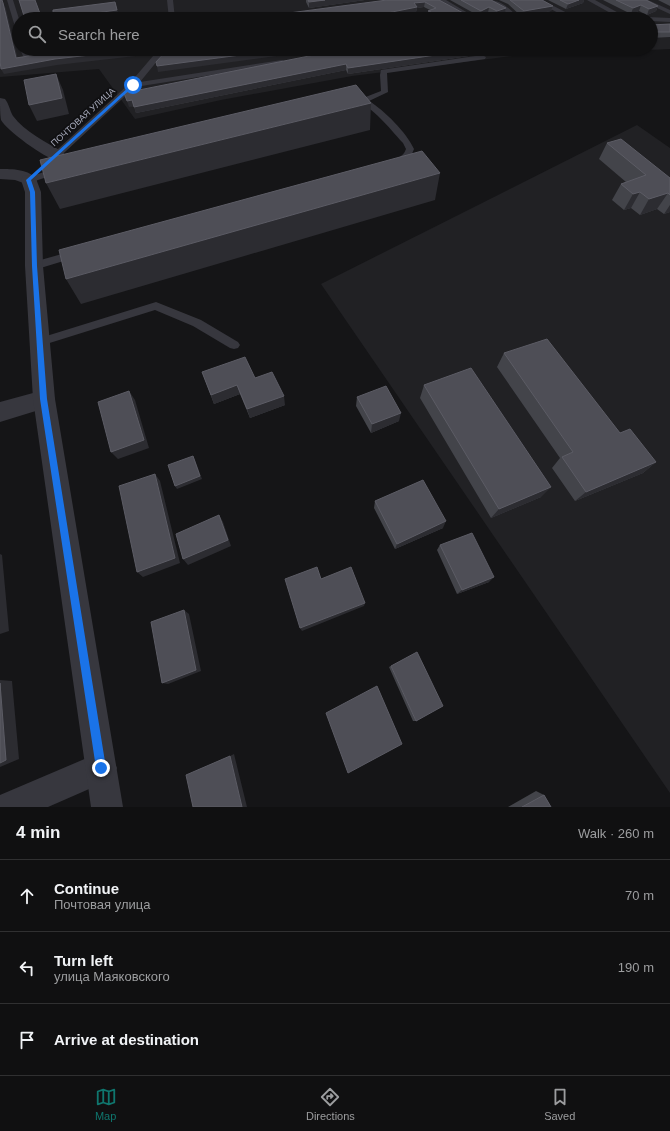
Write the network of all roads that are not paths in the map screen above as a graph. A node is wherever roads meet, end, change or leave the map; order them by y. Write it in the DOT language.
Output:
graph roads {
  1 [pos="10,0"];
  2 [pos="170,0"];
  3 [pos="441,0"];
  4 [pos="491,0"];
  5 [pos="537,0"];
  6 [pos="590,0"];
  7 [pos="644,0"];
  8 [pos="14,12"];
  9 [pos="171,12"];
  10 [pos="462,12"];
  11 [pos="509,12"];
  12 [pos="560,12"];
  13 [pos="614,12"];
  14 [pos="670,12"];
  15 [pos="658,19"];
  16 [pos="670,20"];
  17 [pos="159,56"];
  18 [pos="482,57"];
  19 [pos="286,62"];
  20 [pos="133,85"];
  21 [pos="348,99"];
  22 [pos="364,100"];
  23 [pos="0,102"];
  24 [pos="57,155"];
  25 [pos="386,166"];
  26 [pos="66,168"];
  27 [pos="0,174"];
  28 [pos="26,178"];
  29 [pos="88,251"];
  30 [pos="34,266"];
  31 [pos="40,342"];
  32 [pos="234,345"];
  33 [pos="44,399"];
  34 [pos="0,412"];
  35 [pos="101,768"];
  36 [pos="10,807"];
  37 [pos="107,807"];
  1 -- 8 [label="lane"];
  2 -- 9 [label="lane"];
  3 -- 10 [label="lane"];
  4 -- 11 [label="lane"];
  5 -- 12 [label="lane"];
  6 -- 13 [label="lane"];
  7 -- 14 [label="lane"];
  15 -- 16 [label="lane"];
  17 -- 20 [label="lane, ПОЧТОВАЯ УЛИЦА"];
  18 -- 22 [label="lane"];
  19 -- 20 [label="lane"];
  20 -- 24 [label="lane, ПОЧТОВАЯ УЛИЦА"];
  21 -- 22 [label="lane"];
  22 -- 25 [label="lane"];
  23 -- 24 [label="street"];
  24 -- 28 [label="lane, ПОЧТОВАЯ УЛИЦА"];
  26 -- 28 [label="lane"];
  27 -- 28 [label="street"];
  28 -- 30 [label="street"];
  29 -- 30 [label="lane"];
  30 -- 31 [label="street"];
  31 -- 32 [label="lane"];
  31 -- 33 [label="street"];
  33 -- 34 [label="street"];
  33 -- 35 [label="street"];
  35 -- 36 [label="street"];
  35 -- 37 [label="street"];
}
